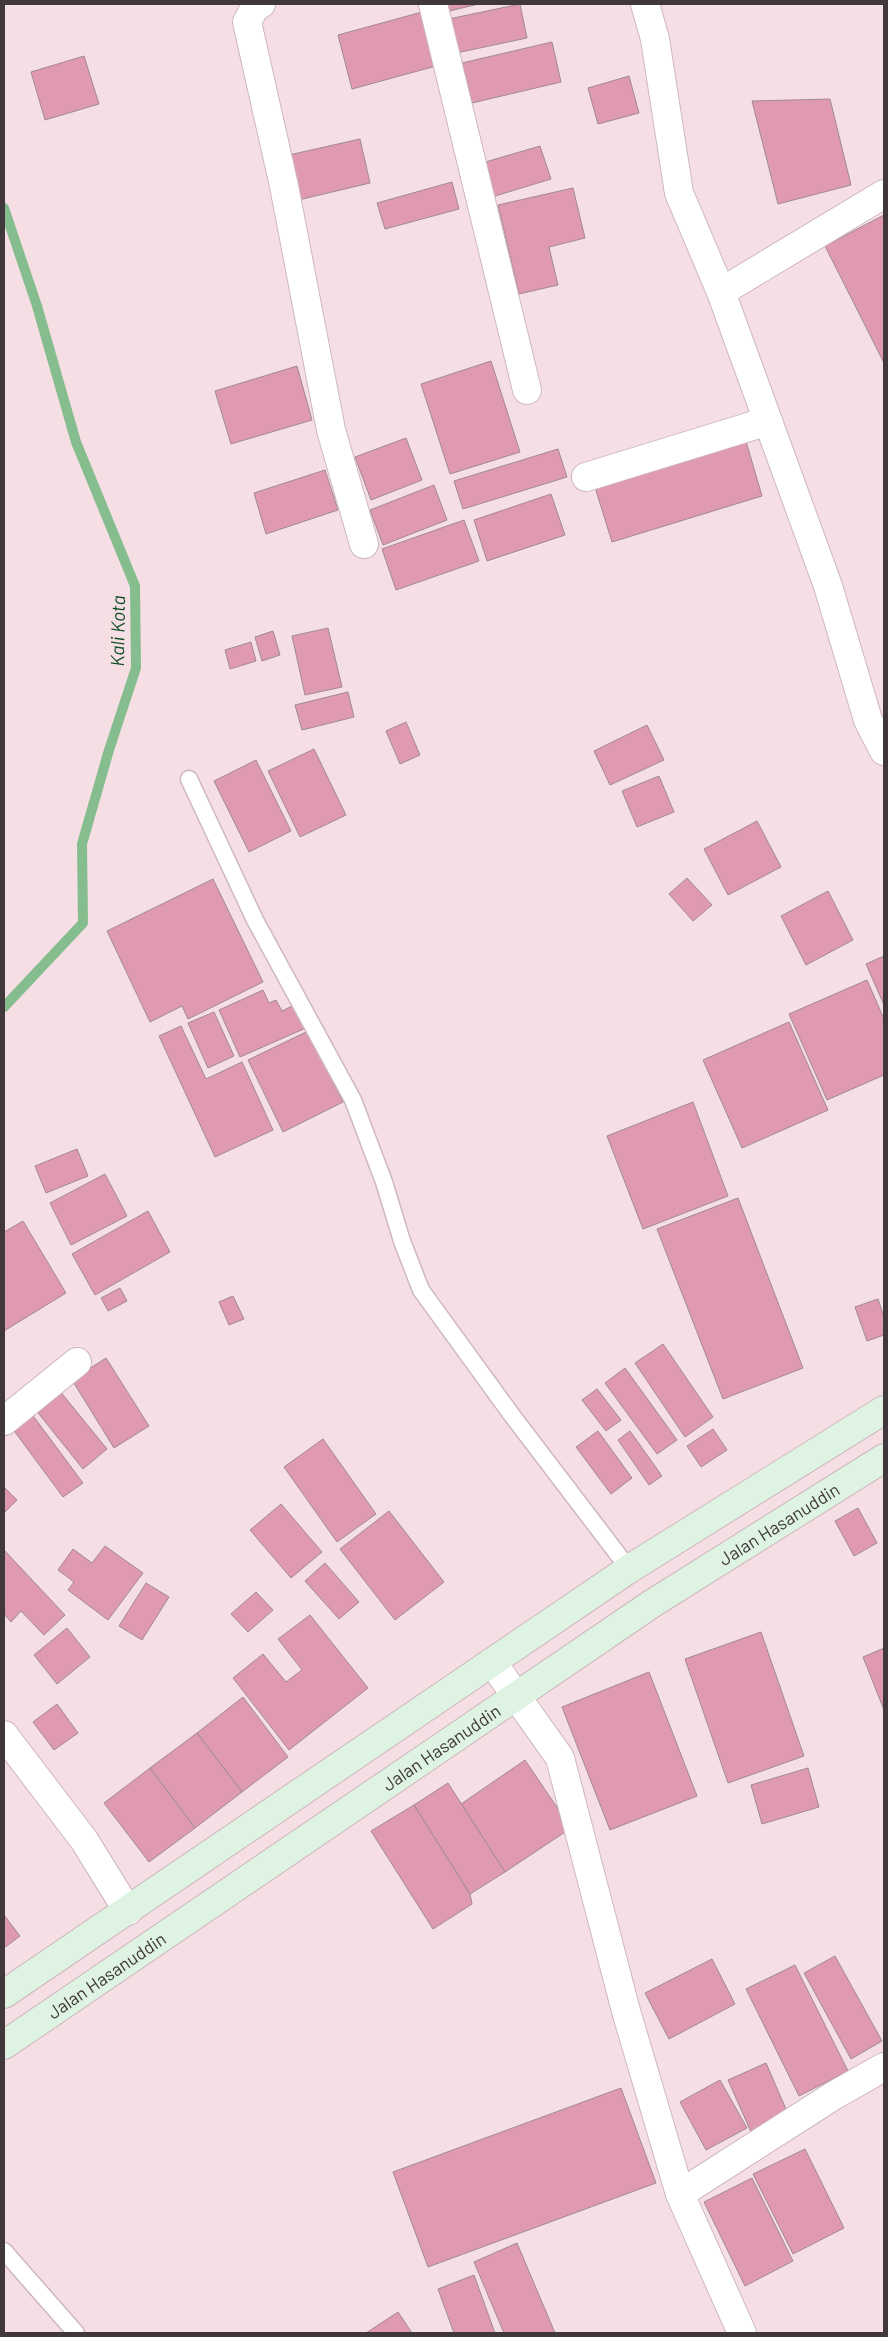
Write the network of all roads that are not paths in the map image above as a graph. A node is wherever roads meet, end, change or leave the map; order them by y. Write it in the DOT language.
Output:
graph roads {
  1 [pos="261,4"];
  2 [pos="433,4"];
  3 [pos="646,4"];
  4 [pos="884,194"];
  5 [pos="721,292"];
  6 [pos="527,390"];
  7 [pos="768,421"];
  8 [pos="586,476"];
  9 [pos="364,544"];
  10 [pos="884,751"];
  11 [pos="189,779"];
  12 [pos="78,1362"];
  13 [pos="884,1410"];
  14 [pos="4,1421"];
  15 [pos="884,1458"];
  16 [pos="629,1569"];
  17 [pos="492,1662"];
  18 [pos="517,1696"];
  19 [pos="4,1736"];
  20 [pos="128,1911"];
  21 [pos="4,1994"];
  22 [pos="4,2045"];
  23 [pos="884,2067"];
  24 [pos="680,2194"];
  25 [pos="4,2251"];
  26 [pos="76,2333"];
  27 [pos="742,2333"];
  1 -- 9 [label="street"];
  2 -- 6 [label="street"];
  3 -- 5 [label="street"];
  4 -- 5 [label="street"];
  5 -- 7 [label="street"];
  7 -- 8 [label="street"];
  7 -- 10 [label="street"];
  11 -- 16 [label="lane"];
  12 -- 14 [label="street"];
  13 -- 16 [label="street"];
  15 -- 18 [label="street, Jalan Hasanuddin"];
  16 -- 17 [label="street"];
  17 -- 18 [label="street"];
  17 -- 20 [label="street"];
  18 -- 22 [label="street, Jalan Hasanuddin"];
  18 -- 24 [label="street"];
  19 -- 20 [label="street"];
  20 -- 21 [label="street"];
  23 -- 24 [label="street"];
  24 -- 27 [label="street"];
  25 -- 26 [label="lane"];
}
